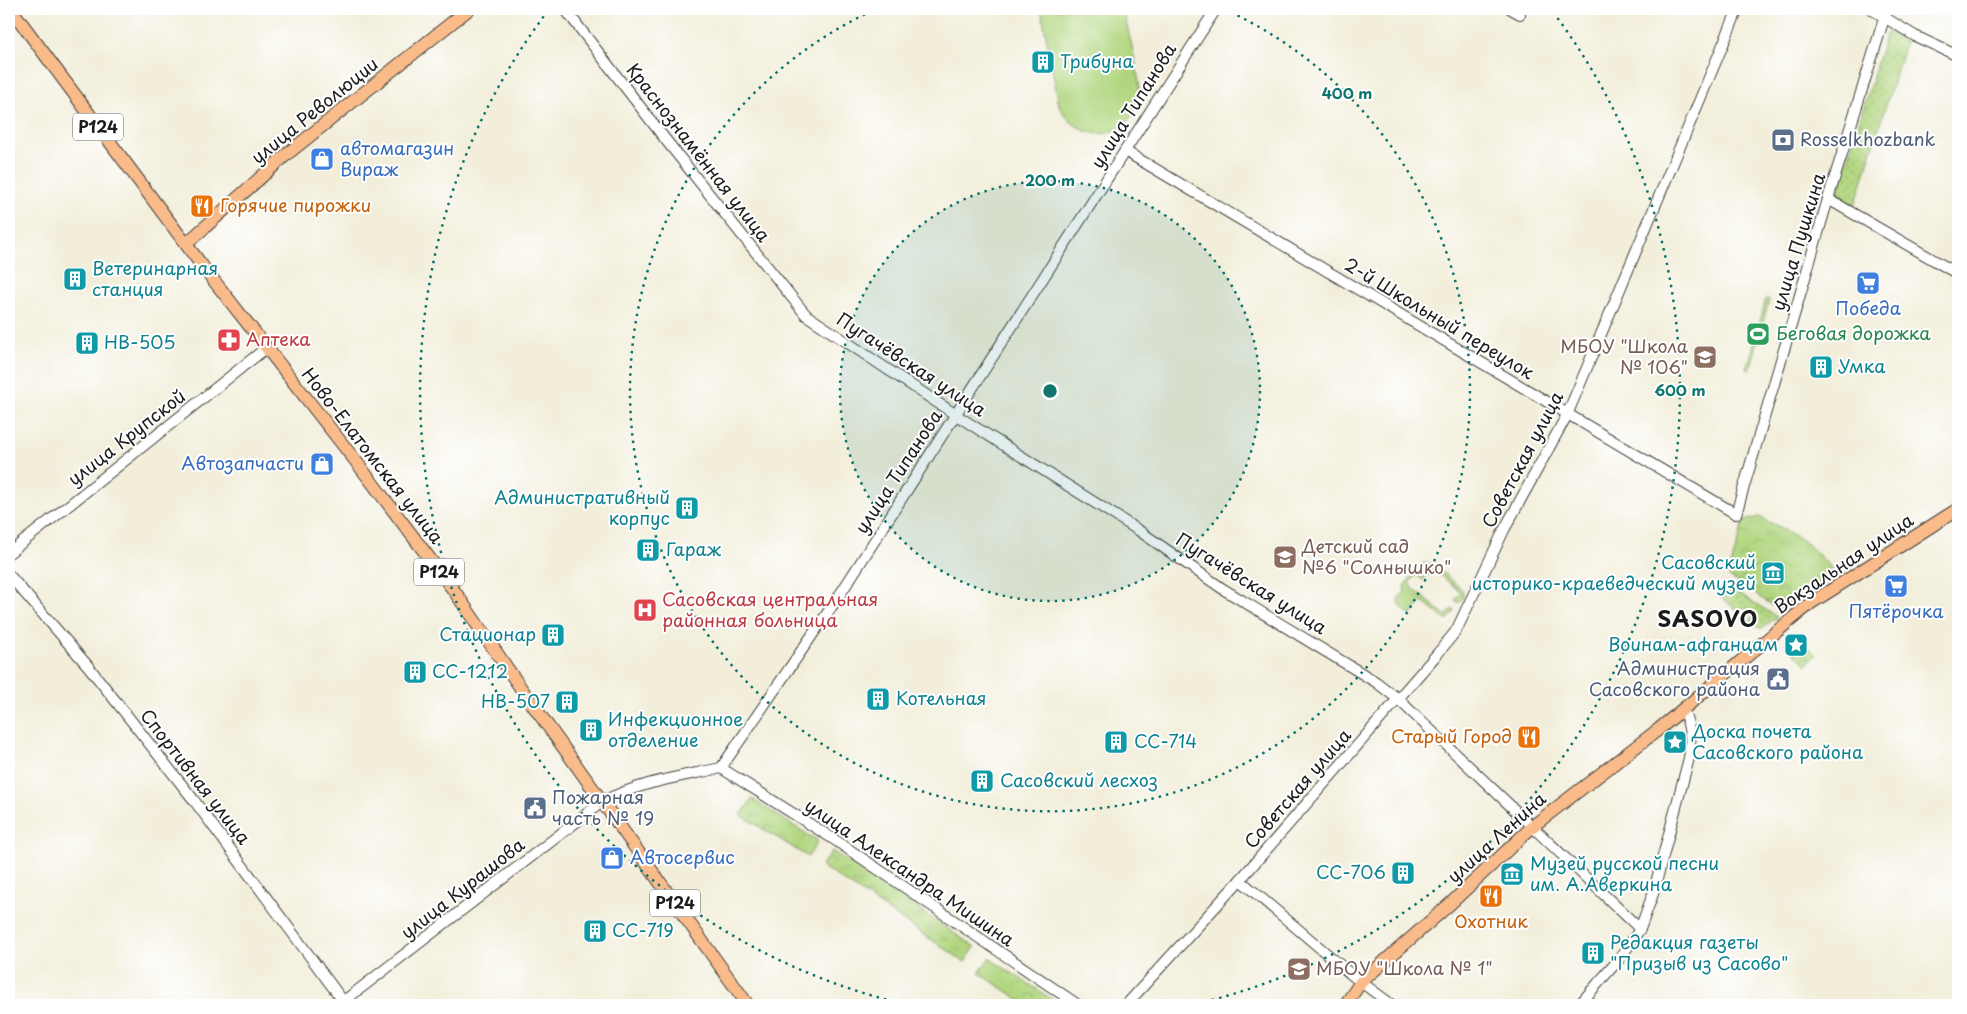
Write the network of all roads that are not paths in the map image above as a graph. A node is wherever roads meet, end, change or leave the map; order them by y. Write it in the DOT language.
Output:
graph roads {
  1 [pos="11,9"];
  2 [pos="469,9"];
  3 [pos="565,9"];
  4 [pos="1216,9"];
  5 [pos="1738,9"];
  6 [pos="1871,9"];
  7 [pos="1886,13"];
  8 [pos="1958,56"];
  9 [pos="1125,151"];
  10 [pos="1828,199"];
  11 [pos="186,244"];
  12 [pos="1958,274"];
  13 [pos="806,316"];
  14 [pos="266,348"];
  15 [pos="956,415"];
  16 [pos="1567,415"];
  17 [pos="1958,509"];
  18 [pos="1736,514"];
  19 [pos="9,553"];
  20 [pos="9,575"];
  21 [pos="1398,699"];
  22 [pos="1683,709"];
  23 [pos="721,768"];
  24 [pos="602,802"];
  25 [pos="1533,826"];
  26 [pos="1240,880"];
  27 [pos="1640,930"];
  28 [pos="1361,982"];
  29 [pos="345,1003"];
  30 [pos="748,1005"];
  31 [pos="1078,1005"];
  32 [pos="1126,1005"];
  33 [pos="1345,1005"];
  34 [pos="1392,1005"];
  35 [pos="1579,1005"];
  1 -- 11 [label="main road, Ново-Елатомская улица / Р124"];
  2 -- 11 [label="main road, улица Революции"];
  3 -- 13 [label="street, Краснознамённая улица"];
  4 -- 9 [label="street, улица Типанова"];
  5 -- 16 [label="street, Советская улица"];
  6 -- 7 [label="street"];
  7 -- 8 [label="street"];
  7 -- 10 [label="street, улица Пушкина"];
  9 -- 15 [label="street, улица Типанова"];
  9 -- 16 [label="street, 2-й Школьный переулок"];
  10 -- 12 [label="street"];
  10 -- 18 [label="street, улица Пушкина"];
  11 -- 14 [label="main road, Ново-Елатомская улица / Р124"];
  13 -- 15 [label="street, Пугачёвская улица"];
  14 -- 19 [label="street, улица Крупской"];
  14 -- 24 [label="main road, Ново-Елатомская улица / Р124"];
  15 -- 21 [label="street, Пугачёвская улица"];
  15 -- 23 [label="street, улица Типанова"];
  16 -- 18 [label="street, 2-й Школьный переулок"];
  16 -- 21 [label="street, Советская улица"];
  17 -- 22 [label="main road, Вокзальная улица"];
  20 -- 29 [label="street, Спортивная улица"];
  21 -- 25 [label="street, Пугачёвская улица"];
  21 -- 26 [label="street, Советская улица"];
  22 -- 25 [label="main road, улица Ленина"];
  22 -- 27 [label="street"];
  23 -- 24 [label="street"];
  23 -- 31 [label="street, улица Александра Мишина"];
  24 -- 29 [label="street, улица Курашова"];
  24 -- 30 [label="main road, Ново-Елатомская улица / Р124"];
  25 -- 27 [label="street, Пугачёвская улица"];
  25 -- 28 [label="main road, улица Ленина"];
  26 -- 28 [label="street"];
  26 -- 32 [label="street, Советская улица"];
  27 -- 35 [label="street"];
  28 -- 33 [label="main road, улица Ленина"];
  28 -- 34 [label="street"];
}
